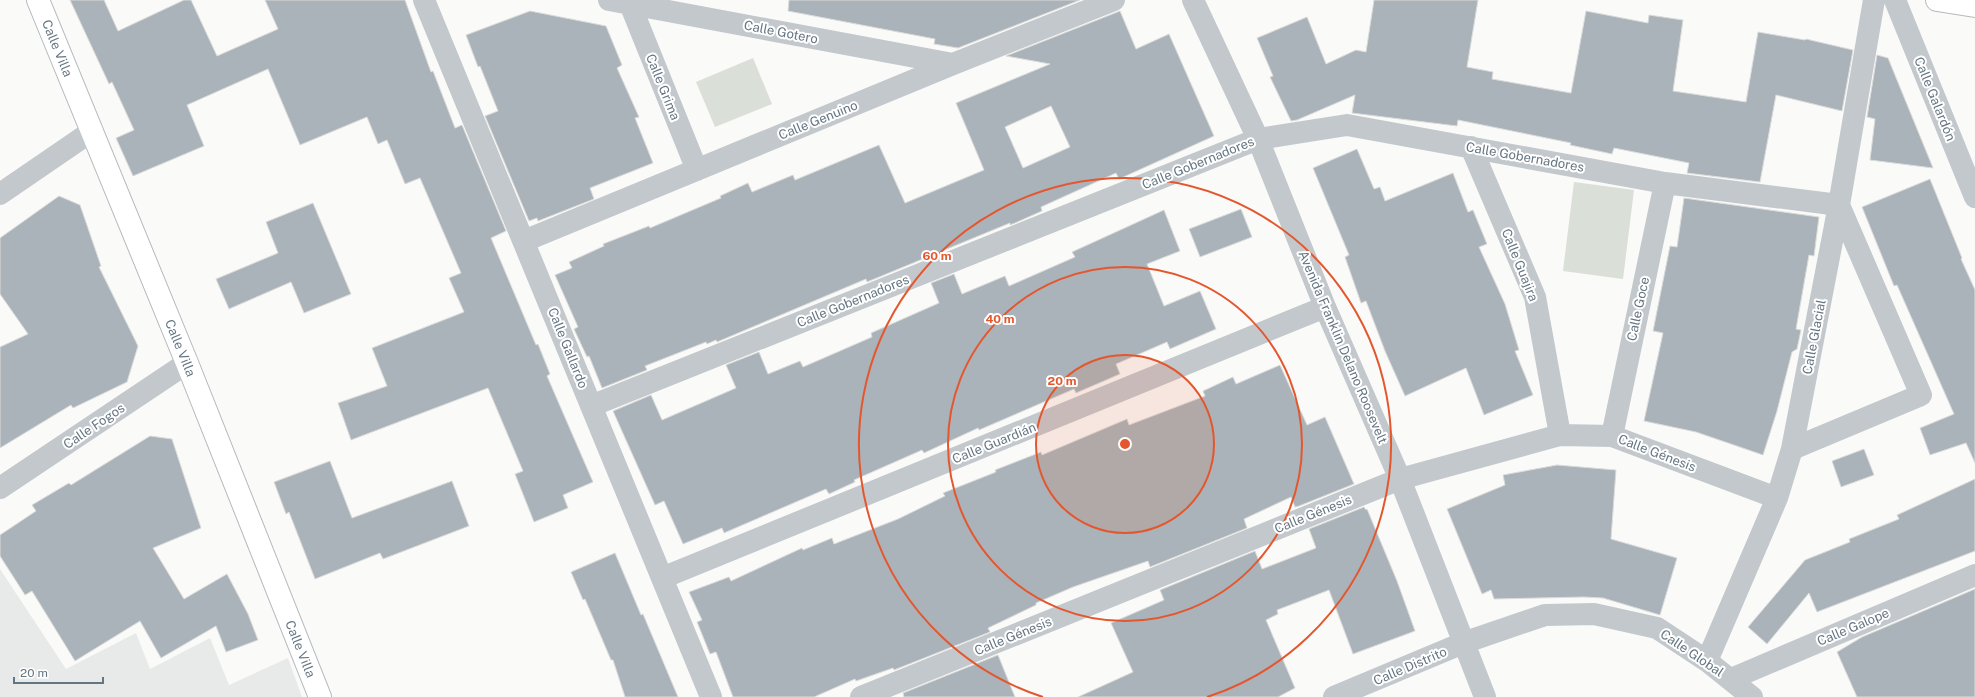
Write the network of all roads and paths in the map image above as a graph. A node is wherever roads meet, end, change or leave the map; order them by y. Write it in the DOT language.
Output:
graph roads {
  1 [pos="38,0"];
  2 [pos="424,0"];
  3 [pos="609,0"];
  4 [pos="1114,0"];
  5 [pos="1193,0"];
  6 [pos="1874,0"];
  7 [pos="1895,0"];
  8 [pos="1937,0"];
  9 [pos="630,4"];
  10 [pos="1975,6"];
  11 [pos="953,64"];
  12 [pos="92,131"];
  13 [pos="1258,139"];
  14 [pos="1471,147"];
  15 [pos="697,170"];
  16 [pos="1665,182"];
  17 [pos="0,194"];
  18 [pos="1975,197"];
  19 [pos="1839,205"];
  20 [pos="524,241"];
  21 [pos="1324,308"];
  22 [pos="187,363"];
  23 [pos="591,406"];
  24 [pos="1560,435"];
  25 [pos="1612,436"];
  26 [pos="1792,449"];
  27 [pos="1400,479"];
  28 [pos="0,488"];
  29 [pos="1776,498"];
  30 [pos="1975,575"];
  31 [pos="662,578"];
  32 [pos="1463,644"];
  33 [pos="1707,661"];
  34 [pos="1731,679"];
  35 [pos="320,697"];
  36 [pos="711,697"];
  37 [pos="861,697"];
  38 [pos="1334,697"];
  39 [pos="1485,697"];
  40 [pos="1752,697"];
  1 -- 12 [label="main road, Calle Villa"];
  2 -- 20 [label="street, Calle Gallardo"];
  3 -- 9 [label="street, Calle Gotero"];
  4 -- 11 [label="street, Calle Genuino"];
  5 -- 13 [label="street, Avenida Franklin Delano Roosevelt"];
  6 -- 19 [label="street, Calle Glacial"];
  7 -- 18 [label="street, Calle Galardón"];
  8 -- 10 [label="main road"];
  9 -- 11 [label="street, Calle Gotero"];
  9 -- 15 [label="street, Calle Grima"];
  11 -- 15 [label="street, Calle Genuino"];
  12 -- 17 [label="street"];
  12 -- 22 [label="main road, Calle Villa"];
  13 -- 14 [label="street, Calle Gobernadores"];
  13 -- 21 [label="street, Avenida Franklin Delano Roosevelt"];
  13 -- 23 [label="street, Calle Gobernadores"];
  14 -- 16 [label="street, Calle Gobernadores"];
  14 -- 24 [label="street, Calle Guajira"];
  15 -- 20 [label="street, Calle Genuino"];
  16 -- 19 [label="street, Calle Gobernadores"];
  16 -- 25 [label="street, Calle Goce"];
  19 -- 26 [label="street, Calle Glacial"];
  19 -- 26 [label="street"];
  20 -- 23 [label="street, Calle Gallardo"];
  21 -- 27 [label="street, Avenida Franklin Delano Roosevelt"];
  21 -- 31 [label="street, Calle Guardián"];
  22 -- 28 [label="street, Calle Fogos"];
  22 -- 35 [label="main road, Calle Villa"];
  23 -- 31 [label="street, Calle Gallardo"];
  24 -- 25 [label="street, Calle Génesis"];
  24 -- 27 [label="street, Calle Génesis"];
  25 -- 29 [label="street, Calle Génesis"];
  26 -- 29 [label="street, Calle Glacial"];
  27 -- 32 [label="street, Avenida Franklin Delano Roosevelt"];
  27 -- 37 [label="street, Calle Génesis"];
  29 -- 33 [label="street, Calle Glacial"];
  30 -- 34 [label="street, Calle Galope"];
  31 -- 36 [label="street, Calle Gallardo"];
  32 -- 33 [label="street, Calle Global"];
  32 -- 38 [label="street, Calle Distrito"];
  32 -- 39 [label="street, Avenida Franklin Delano Roosevelt"];
  33 -- 34 [label="street, Calle Global"];
  34 -- 40 [label="street, Calle Global"];
}
